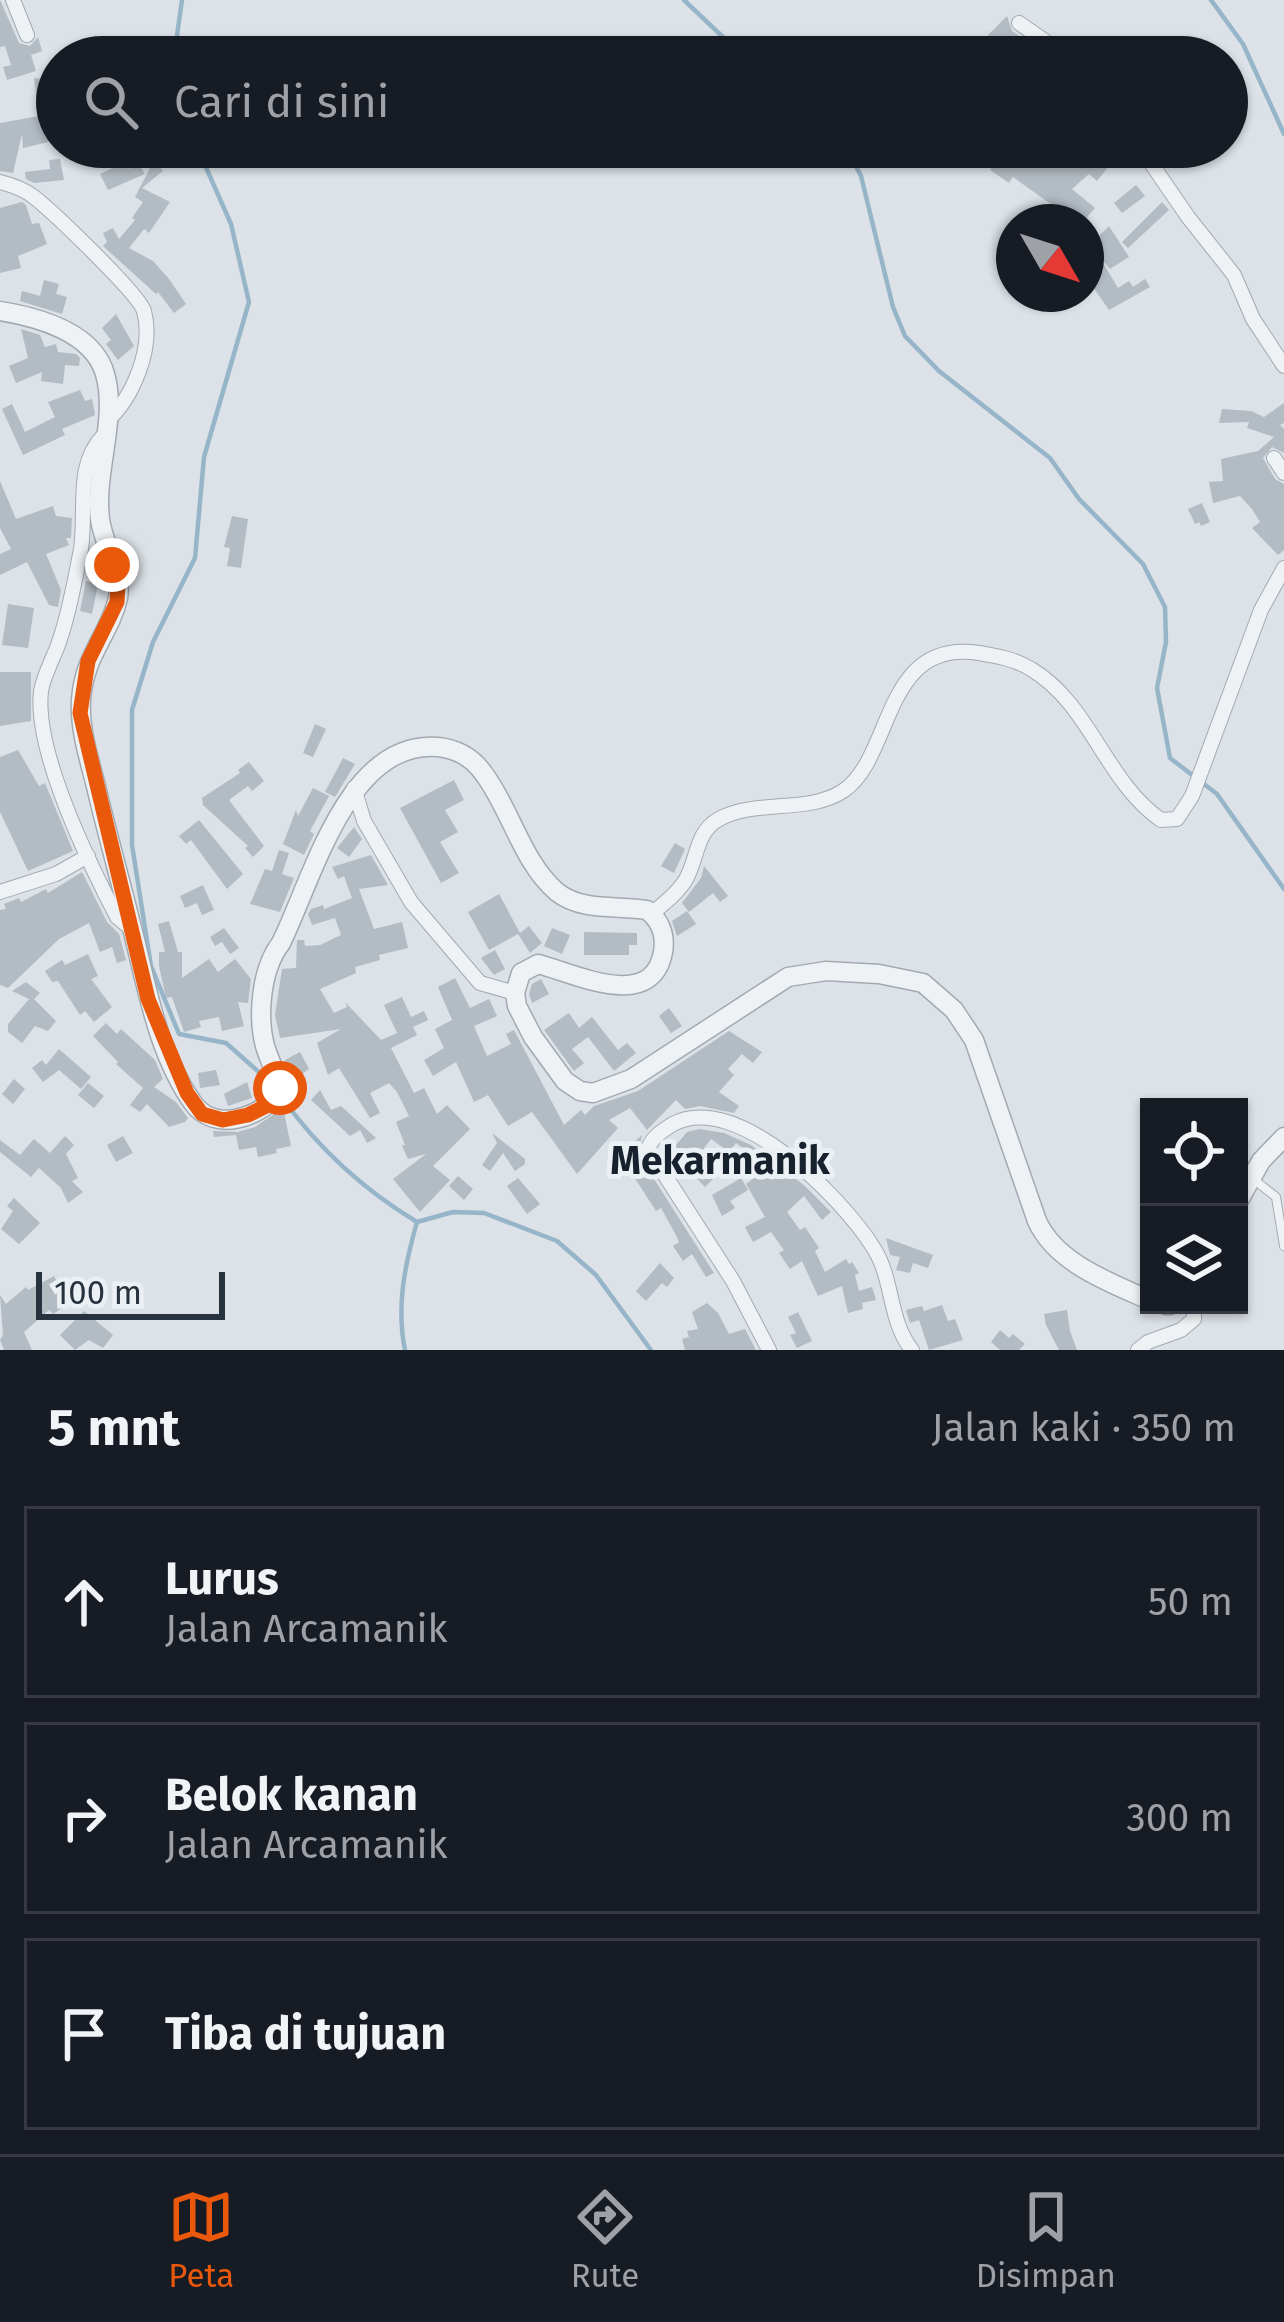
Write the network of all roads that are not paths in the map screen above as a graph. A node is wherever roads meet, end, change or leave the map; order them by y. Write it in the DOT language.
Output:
graph roads {
  1 [pos="13,0"];
  2 [pos="1019,23"];
  3 [pos="27,34"];
  4 [pos="1038,36"];
  5 [pos="1156,168"];
  6 [pos="0,182"];
  7 [pos="0,311"];
  8 [pos="1284,366"];
  9 [pos="105,429"];
  10 [pos="1274,458"];
  11 [pos="1284,473"];
  12 [pos="1284,568"];
  13 [pos="354,788"];
  14 [pos="88,856"];
  15 [pos="0,892"];
  16 [pos="652,913"];
  17 [pos="133,930"];
  18 [pos="515,993"];
  19 [pos="1284,1137"];
  20 [pos="1251,1177"];
  21 [pos="1248,1183"];
  22 [pos="1284,1246"];
  23 [pos="1140,1296"];
  24 [pos="1194,1314"];
  25 [pos="769,1350"];
  26 [pos="912,1350"];
  27 [pos="1138,1350"];
  1 -- 3 [label="street"];
  2 -- 4 [label="street"];
  5 -- 8 [label="street"];
  6 -- 9 [label="street"];
  7 -- 9 [label="street"];
  9 -- 14 [label="street"];
  9 -- 17 [label="street"];
  10 -- 11 [label="street"];
  12 -- 16 [label="street"];
  13 -- 16 [label="street"];
  13 -- 17 [label="street"];
  13 -- 18 [label="street"];
  14 -- 15 [label="street"];
  14 -- 17 [label="street"];
  16 -- 18 [label="street"];
  18 -- 23 [label="street"];
  19 -- 20 [label="street"];
  20 -- 21 [label="street"];
  20 -- 22 [label="lane"];
  24 -- 27 [label="street"];
  25 -- 26 [label="street"];
}
